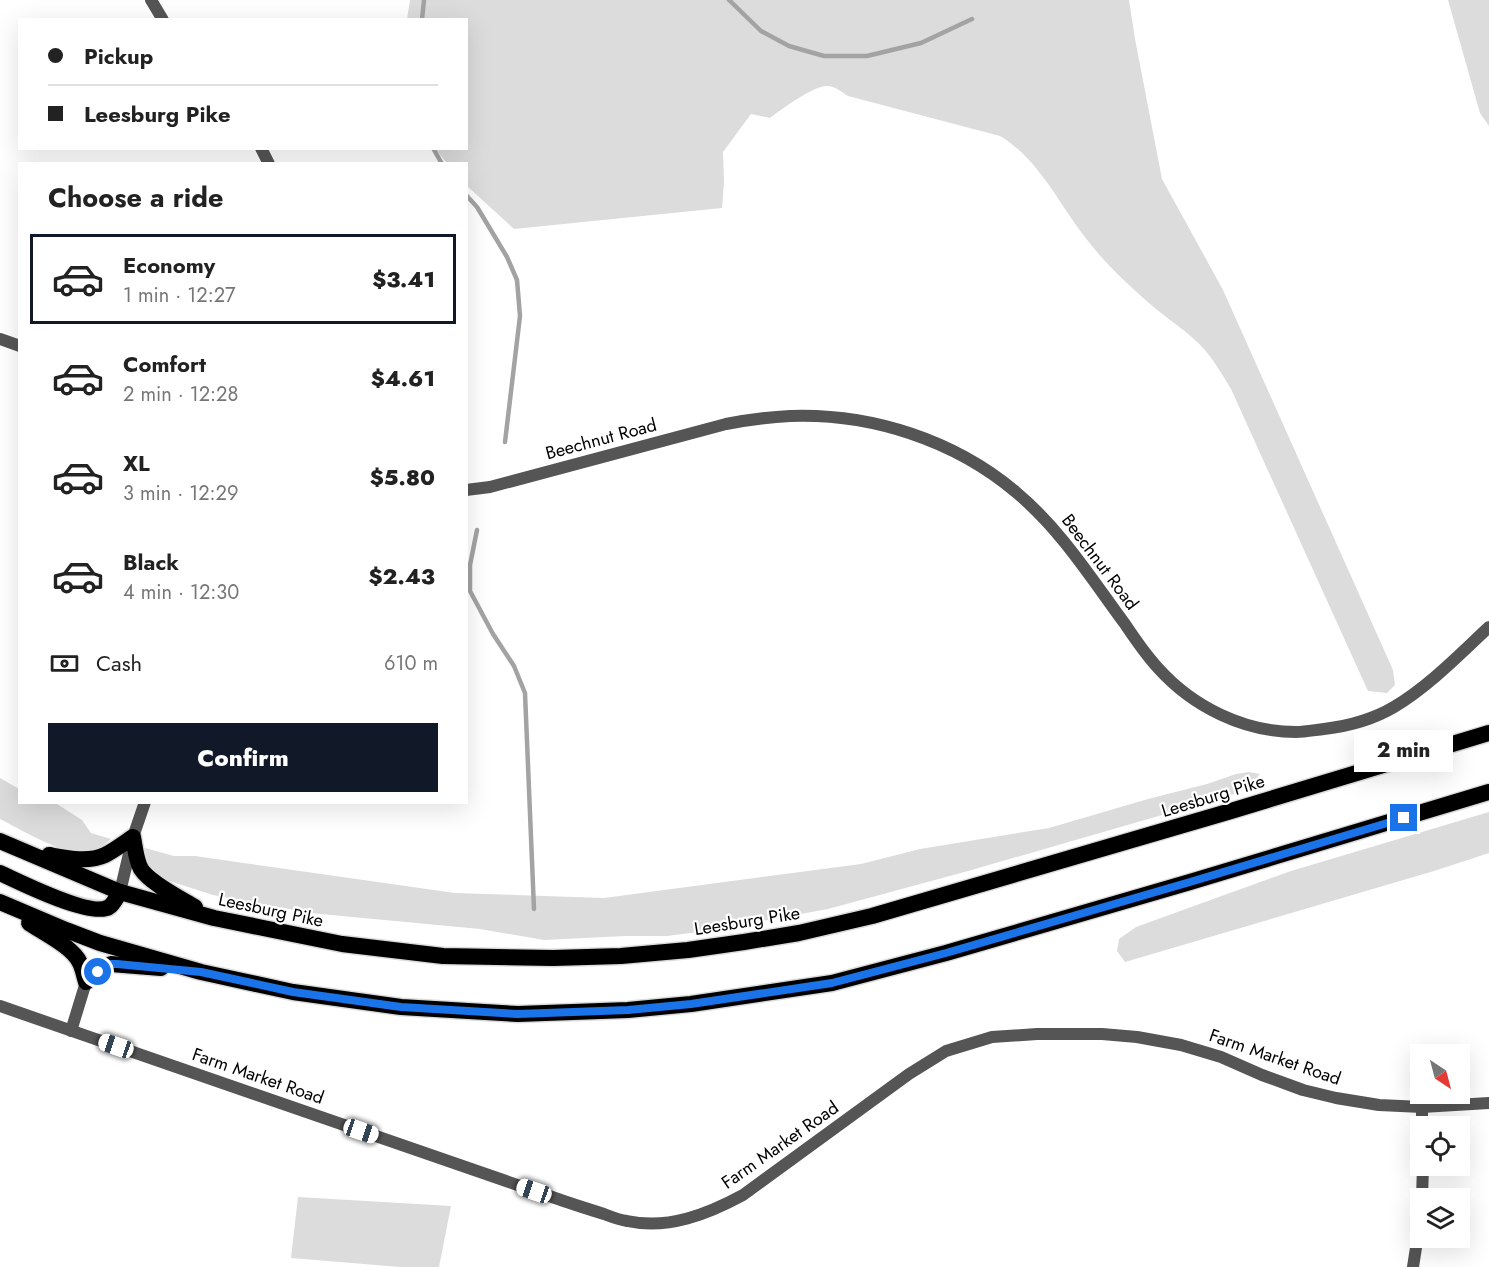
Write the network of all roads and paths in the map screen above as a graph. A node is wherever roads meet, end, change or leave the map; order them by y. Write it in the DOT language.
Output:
graph roads {
  1 [pos="151,0"];
  2 [pos="162,18"];
  3 [pos="0,339"];
  4 [pos="18,345"];
  5 [pos="468,490"];
  6 [pos="1489,627"];
  7 [pos="1489,733"];
  8 [pos="1489,792"];
  9 [pos="144,804"];
  10 [pos="133,837"];
  11 [pos="0,841"];
  12 [pos="20,850"];
  13 [pos="0,873"];
  14 [pos="120,892"];
  15 [pos="0,902"];
  16 [pos="214,918"];
  17 [pos="201,972"];
  18 [pos="86,982"];
  19 [pos="0,1006"];
  20 [pos="71,1030"];
  21 [pos="1489,1103"];
  22 [pos="1422,1107"];
  23 [pos="1422,1116"];
  24 [pos="1416,1248"];
  25 [pos="1413,1267"];
  1 -- 2 [label="street"];
  3 -- 4 [label="street"];
  5 -- 6 [label="street, Beechnut Road"];
  7 -- 16 [label="highway, Leesburg Pike"];
  8 -- 17 [label="highway"];
  9 -- 10 [label="street"];
  10 -- 12 [label="highway"];
  10 -- 14 [label="street"];
  10 -- 16 [label="highway"];
  11 -- 12 [label="highway, Leesburg Pike"];
  12 -- 14 [label="highway, Leesburg Pike"];
  13 -- 14 [label="highway"];
  14 -- 16 [label="highway, Leesburg Pike"];
  15 -- 17 [label="highway"];
  15 -- 18 [label="highway"];
  17 -- 18 [label="highway"];
  18 -- 20 [label="street"];
  19 -- 20 [label="street, Farm Market Road"];
  20 -- 22 [label="street, Farm Market Road"];
  21 -- 22 [label="street, Farm Market Road"];
  22 -- 23 [label="street"];
  24 -- 25 [label="street"];
}
